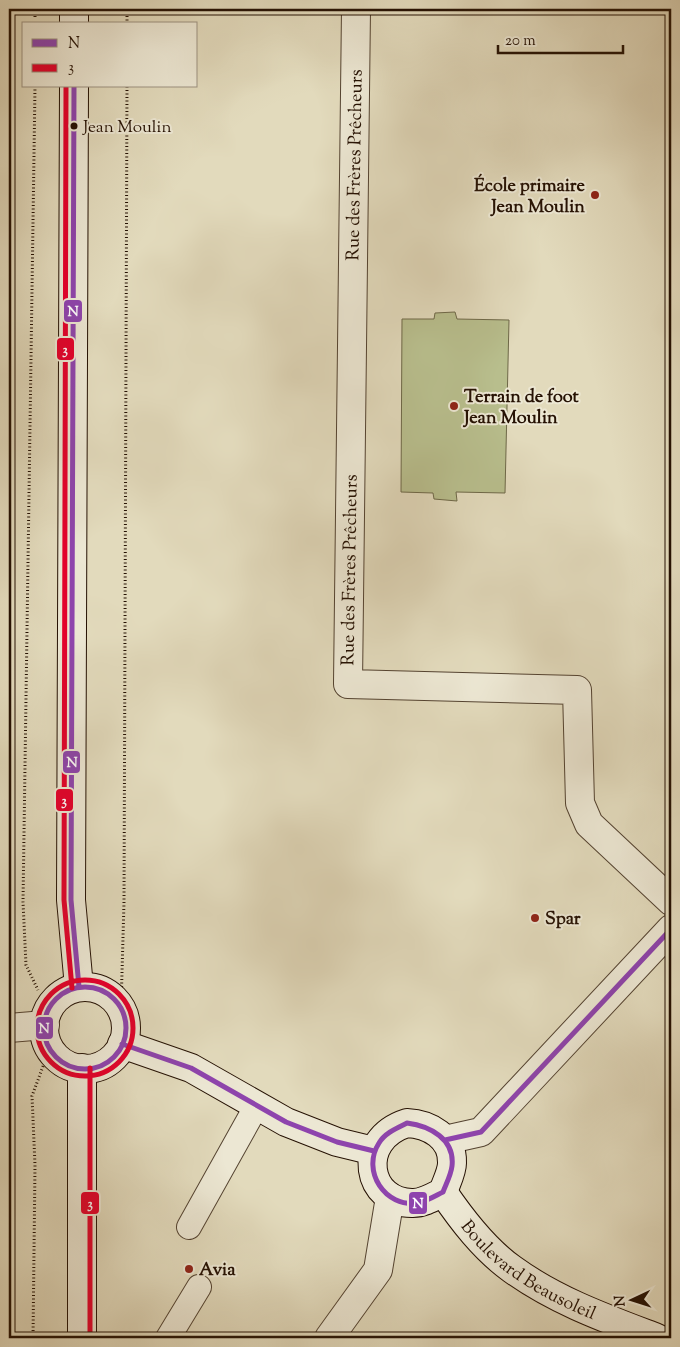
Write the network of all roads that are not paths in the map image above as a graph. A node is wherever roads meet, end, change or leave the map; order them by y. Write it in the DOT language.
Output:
graph roads {
  1 [pos="74,9"];
  2 [pos="356,9"];
  3 [pos="74,22"];
  4 [pos="74,88"];
  5 [pos="671,901"];
  6 [pos="671,929"];
  7 [pos="80,987"];
  8 [pos="9,1028"];
  9 [pos="47,1028"];
  10 [pos="122,1044"];
  11 [pos="82,1068"];
  12 [pos="257,1105"];
  13 [pos="445,1140"];
  14 [pos="374,1151"];
  15 [pos="442,1192"];
  16 [pos="390,1197"];
  17 [pos="190,1227"];
  18 [pos="198,1287"];
  19 [pos="82,1338"];
  20 [pos="168,1338"];
  21 [pos="329,1338"];
  22 [pos="657,1338"];
  1 -- 3 [label="main road"];
  2 -- 5 [label="main road, Rue des Frères Prêcheurs"];
  4 -- 7 [label="main road"];
  6 -- 13 [label="main road"];
  7 -- 9 [label="main road"];
  7 -- 10 [label="main road"];
  8 -- 9 [label="main road"];
  9 -- 11 [label="main road"];
  10 -- 11 [label="main road"];
  10 -- 12 [label="main road"];
  11 -- 19 [label="main road"];
  12 -- 14 [label="main road"];
  12 -- 17 [label="lane"];
  13 -- 14 [label="main road"];
  13 -- 15 [label="main road"];
  14 -- 16 [label="main road"];
  15 -- 16 [label="main road"];
  15 -- 22 [label="main road, Boulevard Beausoleil"];
  16 -- 21 [label="main road"];
  18 -- 20 [label="lane"];
}
